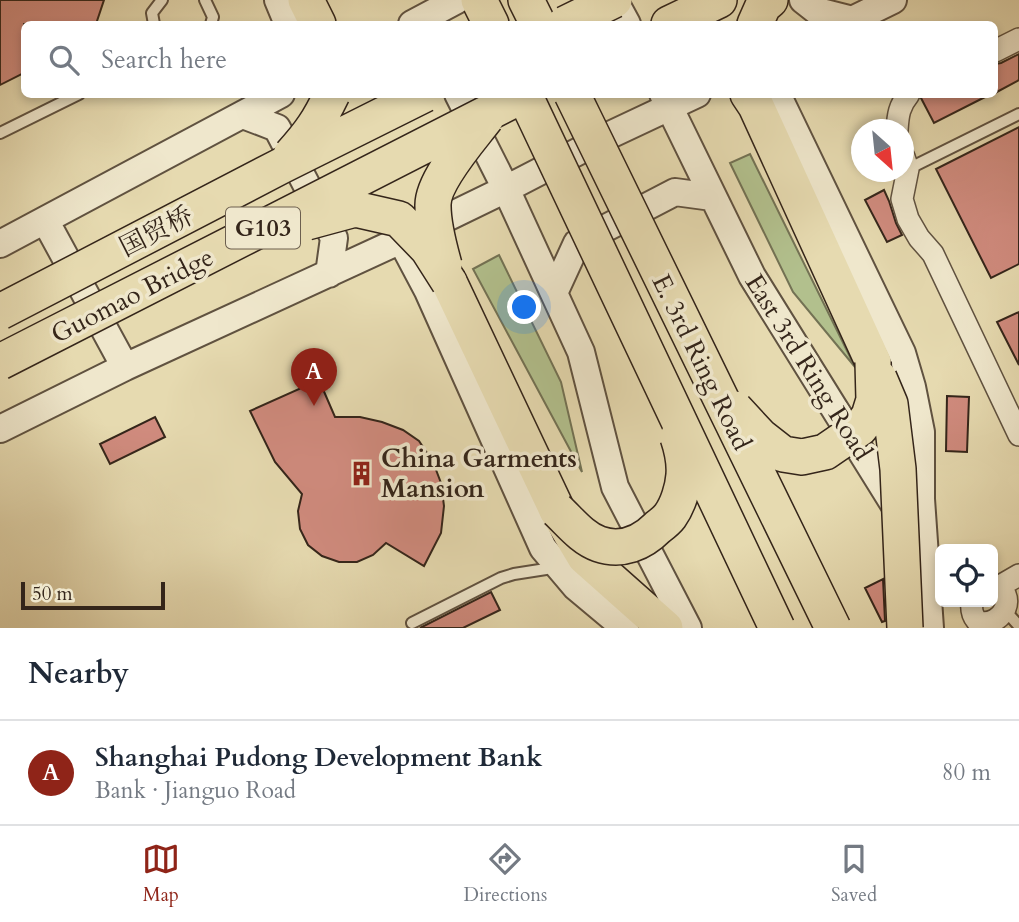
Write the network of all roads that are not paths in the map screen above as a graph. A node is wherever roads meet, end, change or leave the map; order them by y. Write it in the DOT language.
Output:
graph roads {
  1 [pos="162,0"];
  2 [pos="205,0"];
  3 [pos="278,0"];
  4 [pos="306,0"];
  5 [pos="457,0"];
  6 [pos="479,0"];
  7 [pos="526,0"];
  8 [pos="719,0"];
  9 [pos="770,0"];
  10 [pos="803,0"];
  11 [pos="892,0"];
  12 [pos="595,9"];
  13 [pos="416,17"];
  14 [pos="153,21"];
  15 [pos="212,21"];
  16 [pos="287,21"];
  17 [pos="316,21"];
  18 [pos="490,21"];
  19 [pos="536,21"];
  20 [pos="621,21"];
  21 [pos="675,21"];
  22 [pos="756,21"];
  23 [pos="845,21"];
  24 [pos="850,21"];
  25 [pos="1019,39"];
  26 [pos="998,50"];
  27 [pos="71,98"];
  28 [pos="274,98"];
  29 [pos="330,98"];
  30 [pos="417,98"];
  31 [pos="460,98"];
  32 [pos="516,98"];
  33 [pos="526,98"];
  34 [pos="574,98"];
  35 [pos="759,98"];
  36 [pos="760,98"];
  37 [pos="906,98"];
  38 [pos="666,101"];
  39 [pos="492,110"];
  40 [pos="1019,114"];
  41 [pos="243,115"];
  42 [pos="898,119"];
  43 [pos="0,133"];
  44 [pos="914,160"];
  45 [pos="281,166"];
  46 [pos="904,182"];
  47 [pos="506,189"];
  48 [pos="712,197"];
  49 [pos="45,220"];
  50 [pos="240,240"];
  51 [pos="401,240"];
  52 [pos="0,244"];
  53 [pos="329,274"];
  54 [pos="449,282"];
  55 [pos="554,293"];
  56 [pos="0,312"];
  57 [pos="0,362"];
  58 [pos="873,362"];
  59 [pos="702,363"];
  60 [pos="125,367"];
  61 [pos="660,384"];
  62 [pos="0,429"];
  63 [pos="1019,435"];
  64 [pos="557,510"];
  65 [pos="925,555"];
  66 [pos="556,563"];
  67 [pos="1019,575"];
  68 [pos="998,584"];
  69 [pos="998,586"];
  70 [pos="934,596"];
  71 [pos="972,607"];
  72 [pos="1001,621"];
  73 [pos="412,623"];
  74 [pos="625,628"];
  75 [pos="664,628"];
  76 [pos="688,628"];
  77 [pos="778,628"];
  78 [pos="833,628"];
  79 [pos="905,628"];
  80 [pos="930,628"];
  1 -- 14 [label="lane"];
  2 -- 15 [label="lane"];
  3 -- 16 [label="street"];
  4 -- 17 [label="highway"];
  5 -- 13 [label="street"];
  6 -- 18 [label="highway"];
  7 -- 19 [label="highway"];
  8 -- 21 [label="highway"];
  9 -- 22 [label="highway"];
  10 -- 23 [label="street"];
  11 -- 24 [label="street"];
  12 -- 20 [label="street"];
  25 -- 26 [label="street"];
  27 -- 43 [label="lane"];
  28 -- 41 [label="street"];
  29 -- 45 [label="highway, bridge"];
  30 -- 45 [label="highway, 国贸桥 / G103, bridge"];
  31 -- 47 [label="street"];
  32 -- 39 [label="highway, Guomao Bridge / G103, bridge"];
  33 -- 61 [label="highway, E. 3rd Ring Road, bridge"];
  34 -- 59 [label="highway, E. 3rd Ring Road, bridge"];
  35 -- 58 [label="highway"];
  36 -- 65 [label="street"];
  37 -- 42 [label="street"];
  38 -- 47 [label="street"];
  38 -- 48 [label="street, East 3rd Ring Road"];
  39 -- 50 [label="highway, Guomao Bridge / G103, bridge"];
  39 -- 54 [label="highway, bridge"];
  40 -- 44 [label="lane"];
  41 -- 49 [label="street"];
  41 -- 53 [label="street"];
  45 -- 56 [label="highway, 国贸桥 / G103, bridge"];
  46 -- 63 [label="street"];
  47 -- 51 [label="street"];
  47 -- 55 [label="street"];
  48 -- 55 [label="street"];
  48 -- 65 [label="street, East 3rd Ring Road"];
  49 -- 52 [label="street"];
  49 -- 60 [label="street"];
  50 -- 54 [label="highway, bridge"];
  50 -- 57 [label="highway, Guomao Bridge / G103, bridge"];
  51 -- 53 [label="street"];
  51 -- 66 [label="street"];
  53 -- 60 [label="street"];
  54 -- 64 [label="highway"];
  55 -- 76 [label="street"];
  58 -- 59 [label="highway, bridge"];
  58 -- 79 [label="highway, bridge"];
  59 -- 78 [label="highway, E. 3rd Ring Road, bridge"];
  60 -- 62 [label="street"];
  61 -- 64 [label="highway, bridge"];
  61 -- 77 [label="highway, E. 3rd Ring Road, bridge"];
  64 -- 75 [label="highway, bridge"];
  65 -- 70 [label="street, East 3rd Ring Road"];
  66 -- 73 [label="lane"];
  66 -- 74 [label="street"];
  67 -- 68 [label="street"];
  69 -- 72 [label="street"];
  70 -- 80 [label="street, East 3rd Ring Road"];
  71 -- 72 [label="street"];
}
